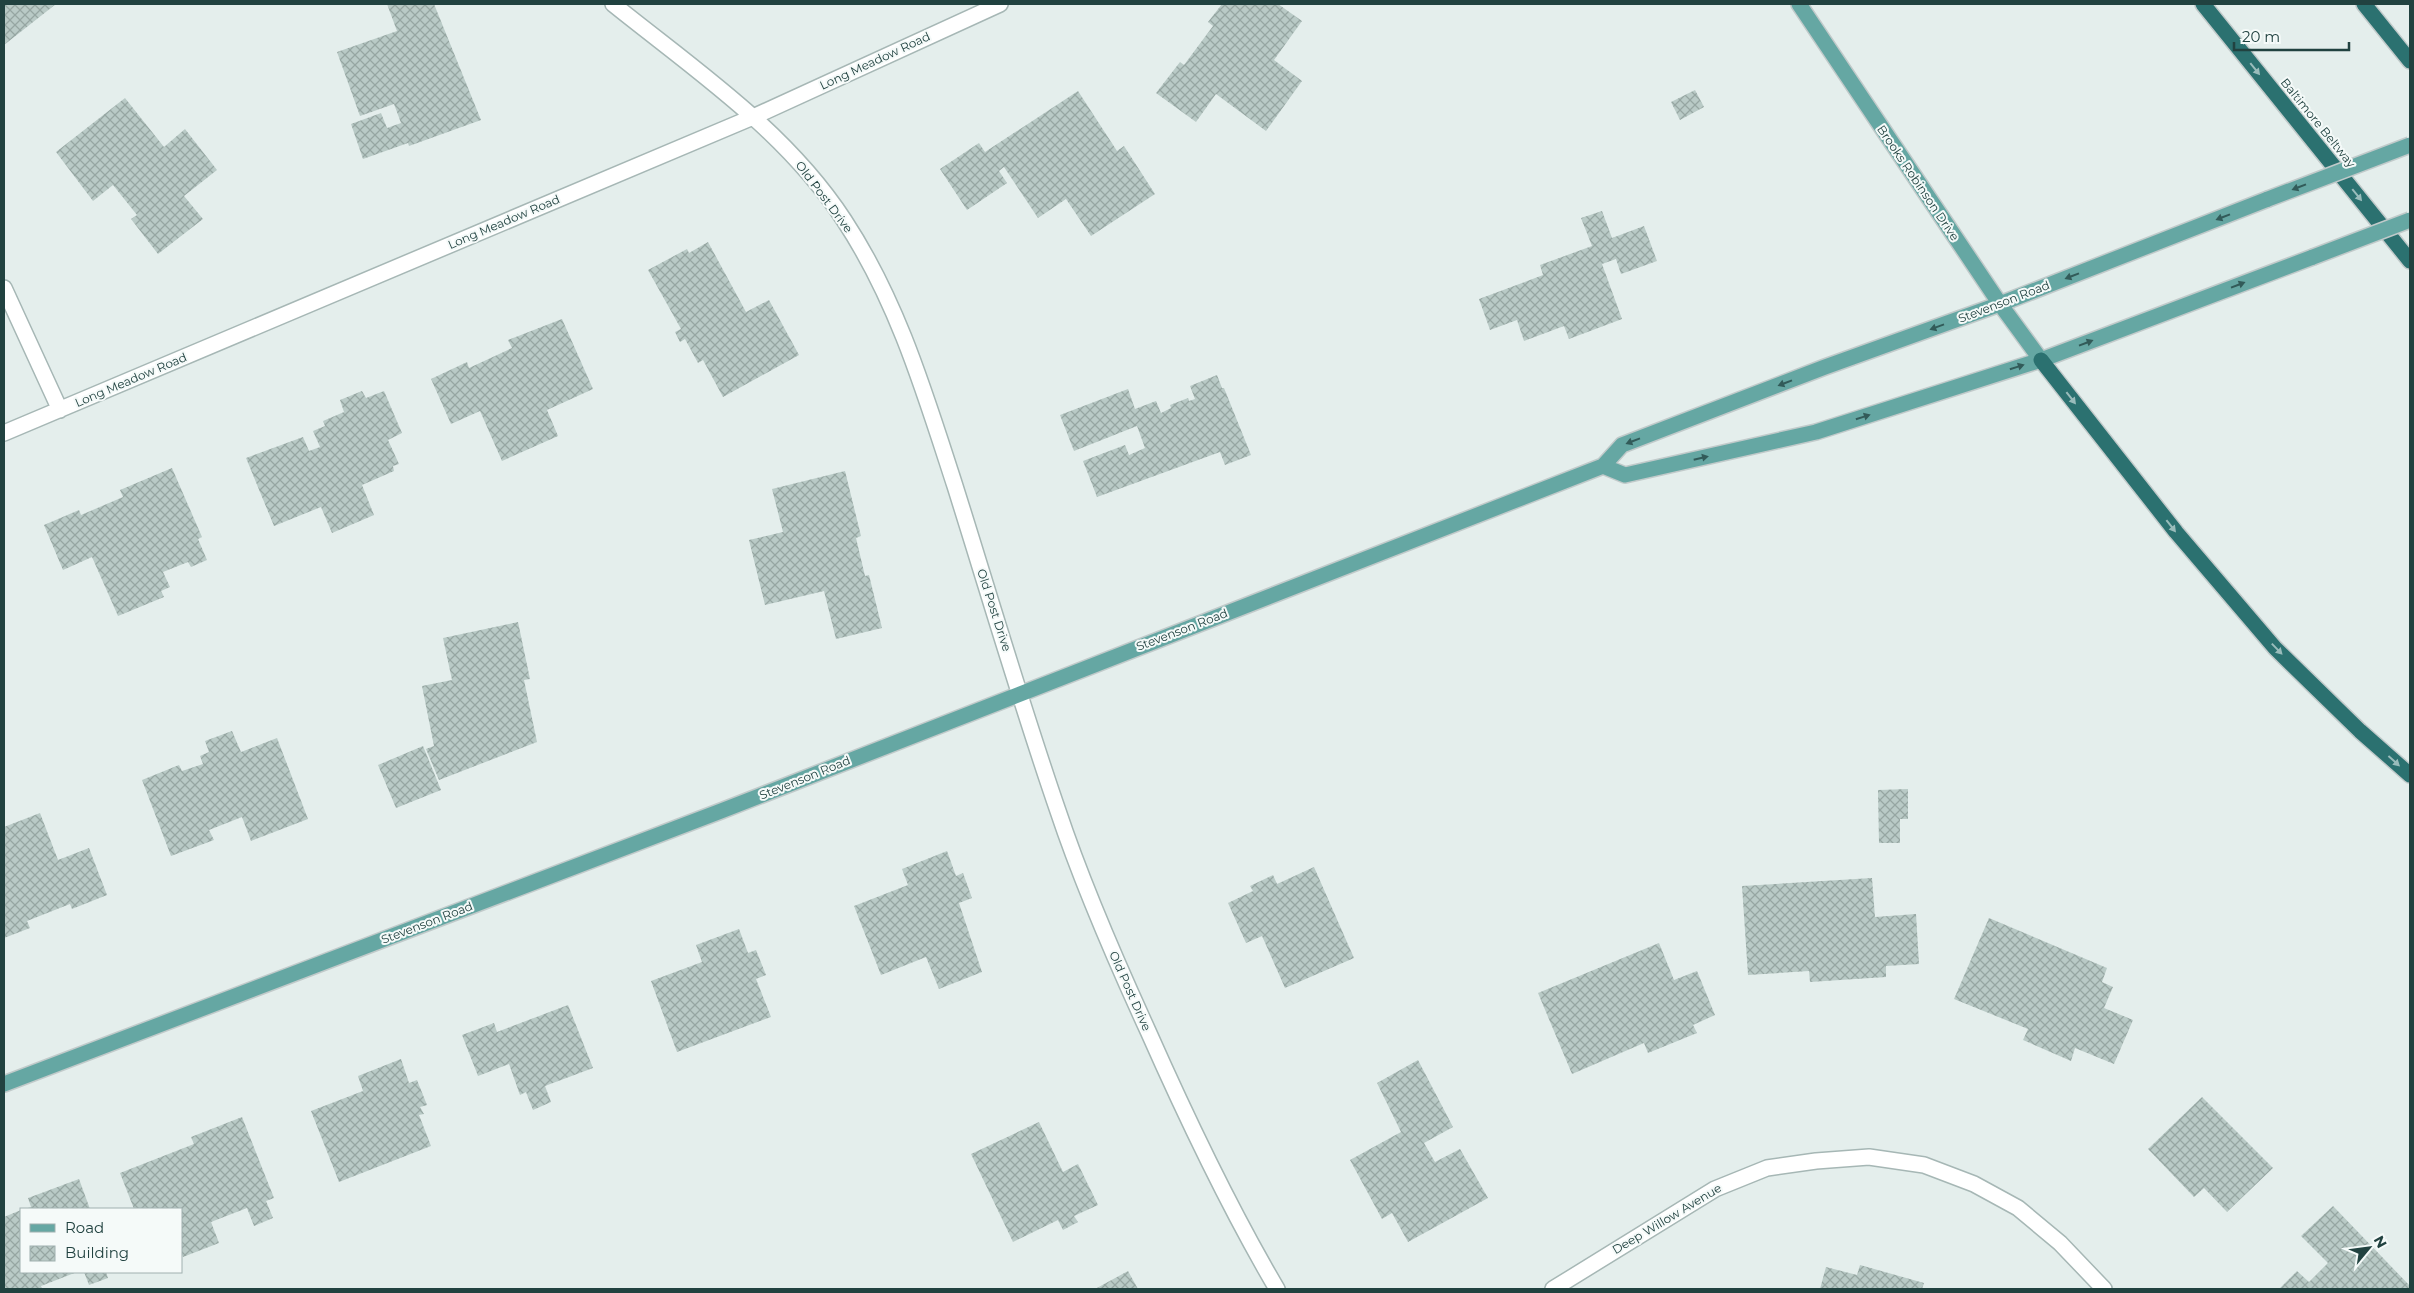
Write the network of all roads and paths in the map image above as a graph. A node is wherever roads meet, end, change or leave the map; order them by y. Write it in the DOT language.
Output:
graph roads {
  1 [pos="613,4"];
  2 [pos="1000,4"];
  3 [pos="1799,4"];
  4 [pos="2203,4"];
  5 [pos="2364,4"];
  6 [pos="2410,61"];
  7 [pos="753,117"];
  8 [pos="2410,145"];
  9 [pos="2410,220"];
  10 [pos="2410,261"];
  11 [pos="4,288"];
  12 [pos="2000,304"];
  13 [pos="2041,360"];
  14 [pos="60,410"];
  15 [pos="4,433"];
  16 [pos="1603,466"];
  17 [pos="1021,693"];
  18 [pos="2410,775"];
  19 [pos="4,1084"];
  20 [pos="1277,1289"];
  21 [pos="1553,1289"];
  22 [pos="2104,1289"];
  1 -- 7 [label="street, Old Post Drive"];
  2 -- 7 [label="street, Long Meadow Road"];
  3 -- 12 [label="main road, Brooks Robinson Drive"];
  4 -- 10 [label="highway, Baltimore Beltway, one-way"];
  5 -- 6 [label="highway"];
  7 -- 14 [label="street, Long Meadow Road"];
  7 -- 17 [label="street, Old Post Drive"];
  8 -- 12 [label="main road, Stevenson Road, one-way, bridge"];
  13 -- 9 [label="main road, one-way, bridge"];
  11 -- 14 [label="street"];
  12 -- 13 [label="main road, Brooks Robinson Drive"];
  12 -- 16 [label="main road, Stevenson Road, one-way"];
  16 -- 13 [label="main road, one-way"];
  13 -- 18 [label="highway, one-way"];
  14 -- 15 [label="street, Long Meadow Road"];
  16 -- 17 [label="main road, Stevenson Road"];
  17 -- 19 [label="main road, Stevenson Road"];
  17 -- 20 [label="street, Old Post Drive"];
  21 -- 22 [label="street, Deep Willow Avenue"];
}
